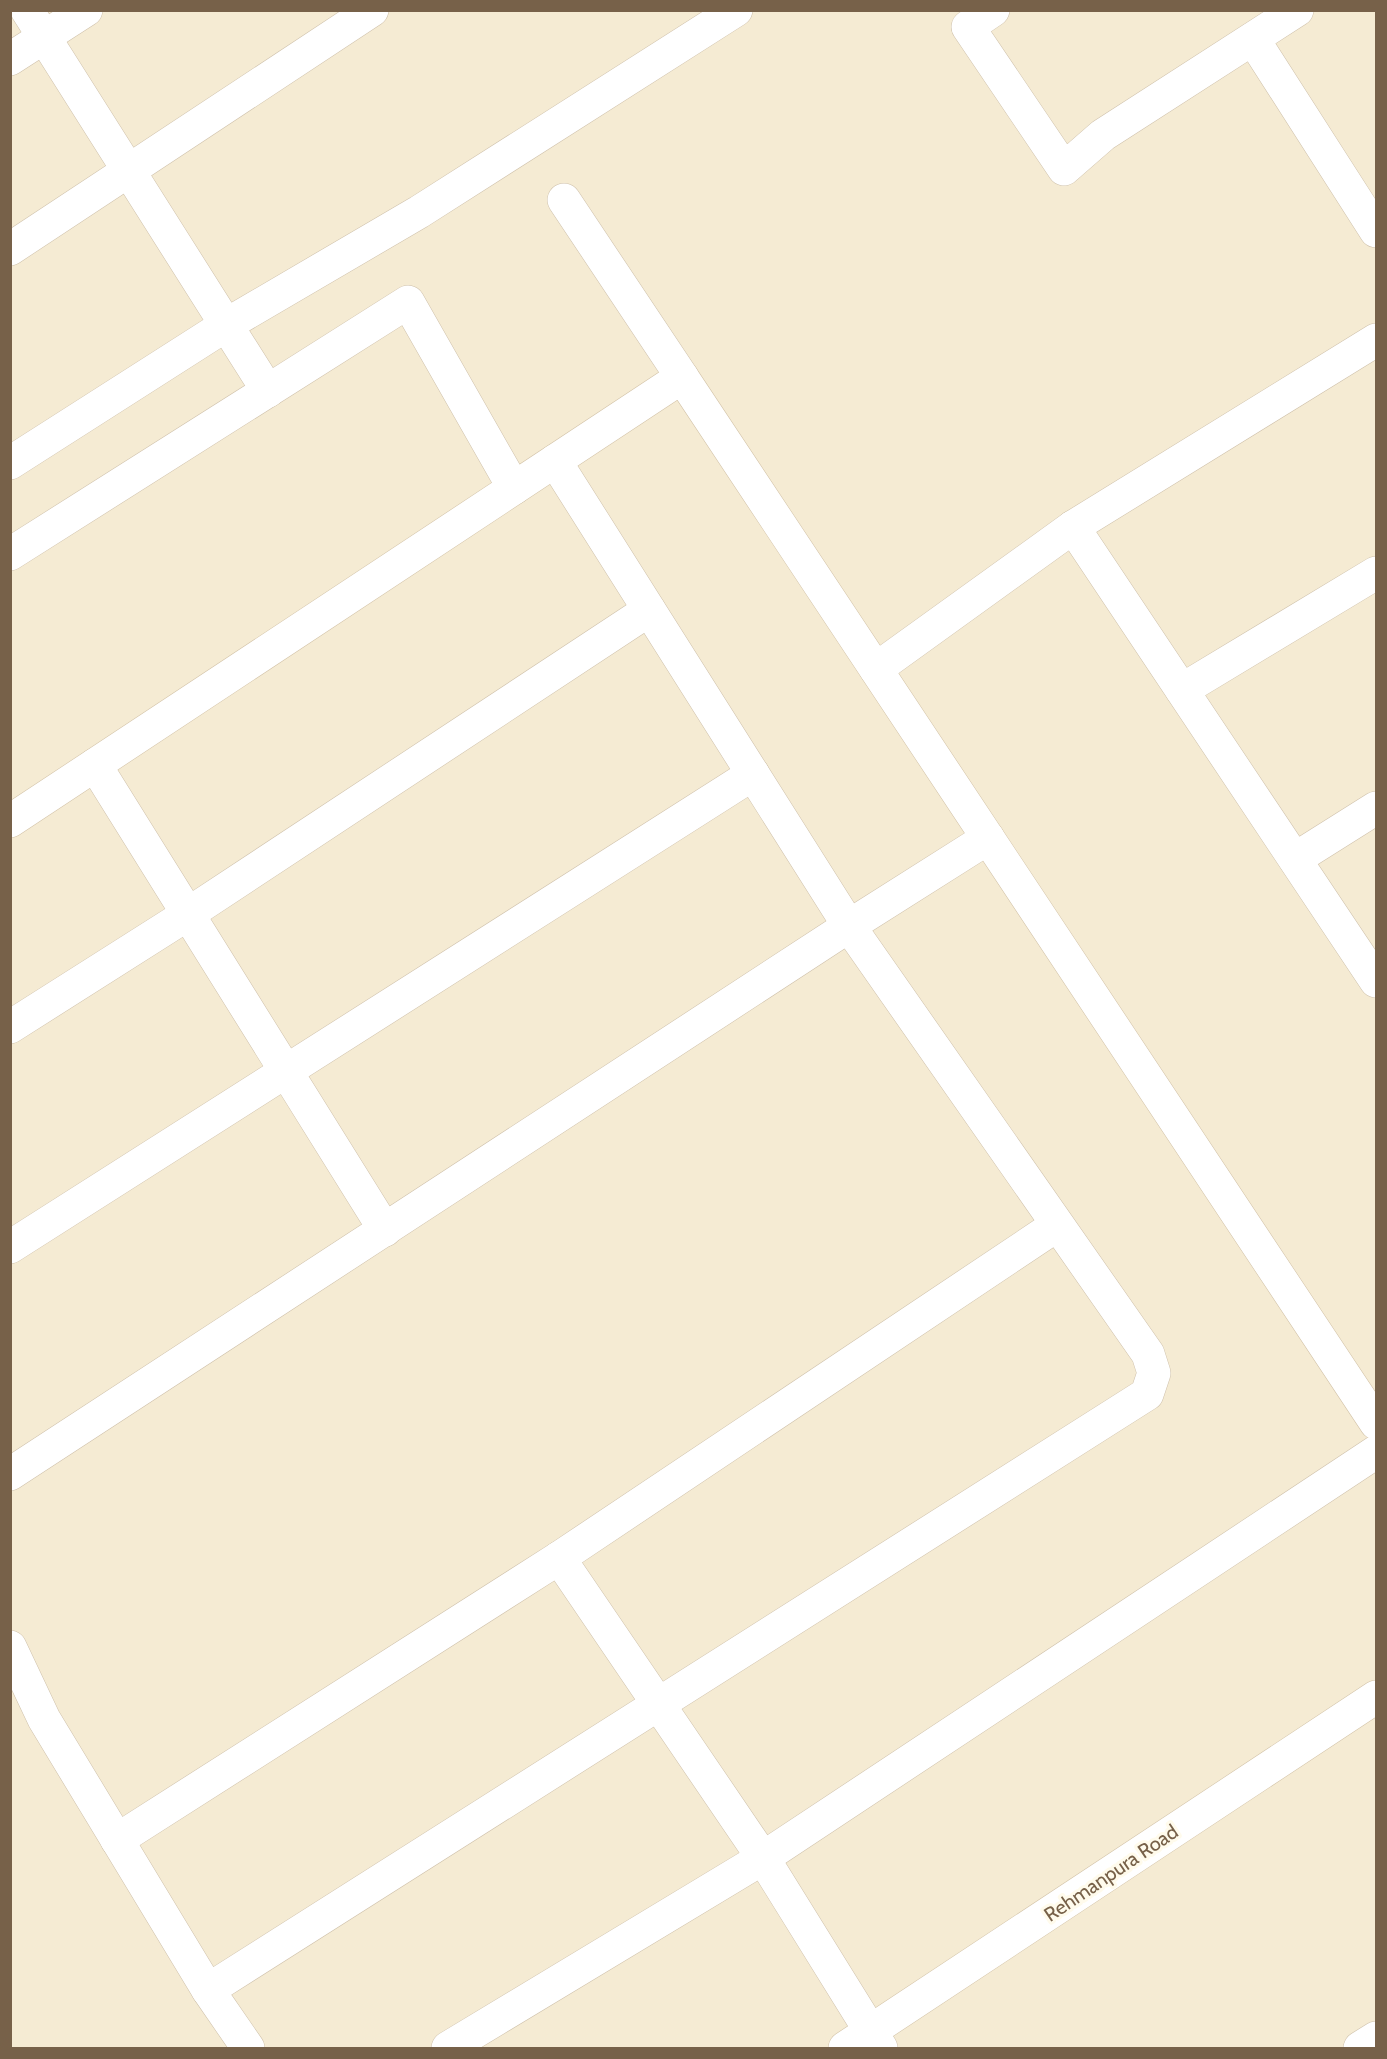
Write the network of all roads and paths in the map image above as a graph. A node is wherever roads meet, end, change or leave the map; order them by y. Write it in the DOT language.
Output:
graph roads {
  1 [pos="86,10"];
  2 [pos="372,10"];
  3 [pos="736,10"];
  4 [pos="993,10"];
  5 [pos="1297,10"];
  6 [pos="36,24"];
  7 [pos="1252,39"];
  8 [pos="10,59"];
  9 [pos="129,171"];
  10 [pos="564,200"];
  11 [pos="1377,231"];
  12 [pos="10,249"];
  13 [pos="226,324"];
  14 [pos="1377,340"];
  15 [pos="682,377"];
  16 [pos="268,391"];
  17 [pos="555,461"];
  18 [pos="10,464"];
  19 [pos="514,489"];
  20 [pos="1073,527"];
  21 [pos="10,554"];
  22 [pos="1377,573"];
  23 [pos="649,610"];
  24 [pos="876,669"];
  25 [pos="1182,690"];
  26 [pos="95,765"];
  27 [pos="753,774"];
  28 [pos="1377,808"];
  29 [pos="10,821"];
  30 [pos="988,838"];
  31 [pos="1295,859"];
  32 [pos="188,914"];
  33 [pos="849,926"];
  34 [pos="1377,981"];
  35 [pos="10,1027"];
  36 [pos="285,1071"];
  37 [pos="1057,1225"];
  38 [pos="385,1230"];
  39 [pos="10,1247"];
  40 [pos="1377,1424"];
  41 [pos="1377,1452"];
  42 [pos="10,1474"];
  43 [pos="559,1558"];
  44 [pos="10,1647"];
  45 [pos="1377,1697"];
  46 [pos="659,1704"];
  47 [pos="117,1840"];
  48 [pos="763,1858"];
  49 [pos="208,1990"];
  50 [pos="1377,2038"];
  51 [pos="866,2043"];
  52 [pos="248,2049"];
  53 [pos="448,2049"];
  54 [pos="1360,2049"];
  1 -- 6 [label="street"];
  2 -- 9 [label="street"];
  3 -- 13 [label="street"];
  4 -- 7 [label="street"];
  5 -- 7 [label="street"];
  6 -- 8 [label="street"];
  6 -- 9 [label="street"];
  7 -- 11 [label="street"];
  9 -- 12 [label="street"];
  9 -- 13 [label="street"];
  10 -- 15 [label="street"];
  13 -- 16 [label="street"];
  13 -- 18 [label="street"];
  14 -- 20 [label="street"];
  15 -- 17 [label="street"];
  15 -- 24 [label="street"];
  16 -- 19 [label="street"];
  16 -- 21 [label="street"];
  17 -- 19 [label="street"];
  17 -- 23 [label="street"];
  19 -- 26 [label="street"];
  20 -- 24 [label="street"];
  20 -- 25 [label="street"];
  22 -- 25 [label="street"];
  23 -- 27 [label="street"];
  23 -- 32 [label="street"];
  24 -- 30 [label="street"];
  25 -- 31 [label="street"];
  26 -- 29 [label="street"];
  26 -- 32 [label="street"];
  27 -- 33 [label="street"];
  27 -- 36 [label="street"];
  28 -- 31 [label="street"];
  30 -- 33 [label="street"];
  30 -- 40 [label="street"];
  31 -- 34 [label="street"];
  32 -- 35 [label="street"];
  32 -- 36 [label="street"];
  33 -- 37 [label="street"];
  33 -- 38 [label="street"];
  36 -- 38 [label="street"];
  36 -- 39 [label="street"];
  37 -- 43 [label="street"];
  37 -- 46 [label="street"];
  38 -- 42 [label="street"];
  41 -- 48 [label="street"];
  43 -- 46 [label="street"];
  43 -- 47 [label="street"];
  44 -- 47 [label="street"];
  45 -- 51 [label="street, Rehmanpura Road"];
  46 -- 48 [label="street"];
  46 -- 49 [label="street"];
  47 -- 49 [label="street"];
  48 -- 51 [label="street"];
  48 -- 53 [label="street"];
  49 -- 52 [label="street"];
  50 -- 54 [label="street"];
}
